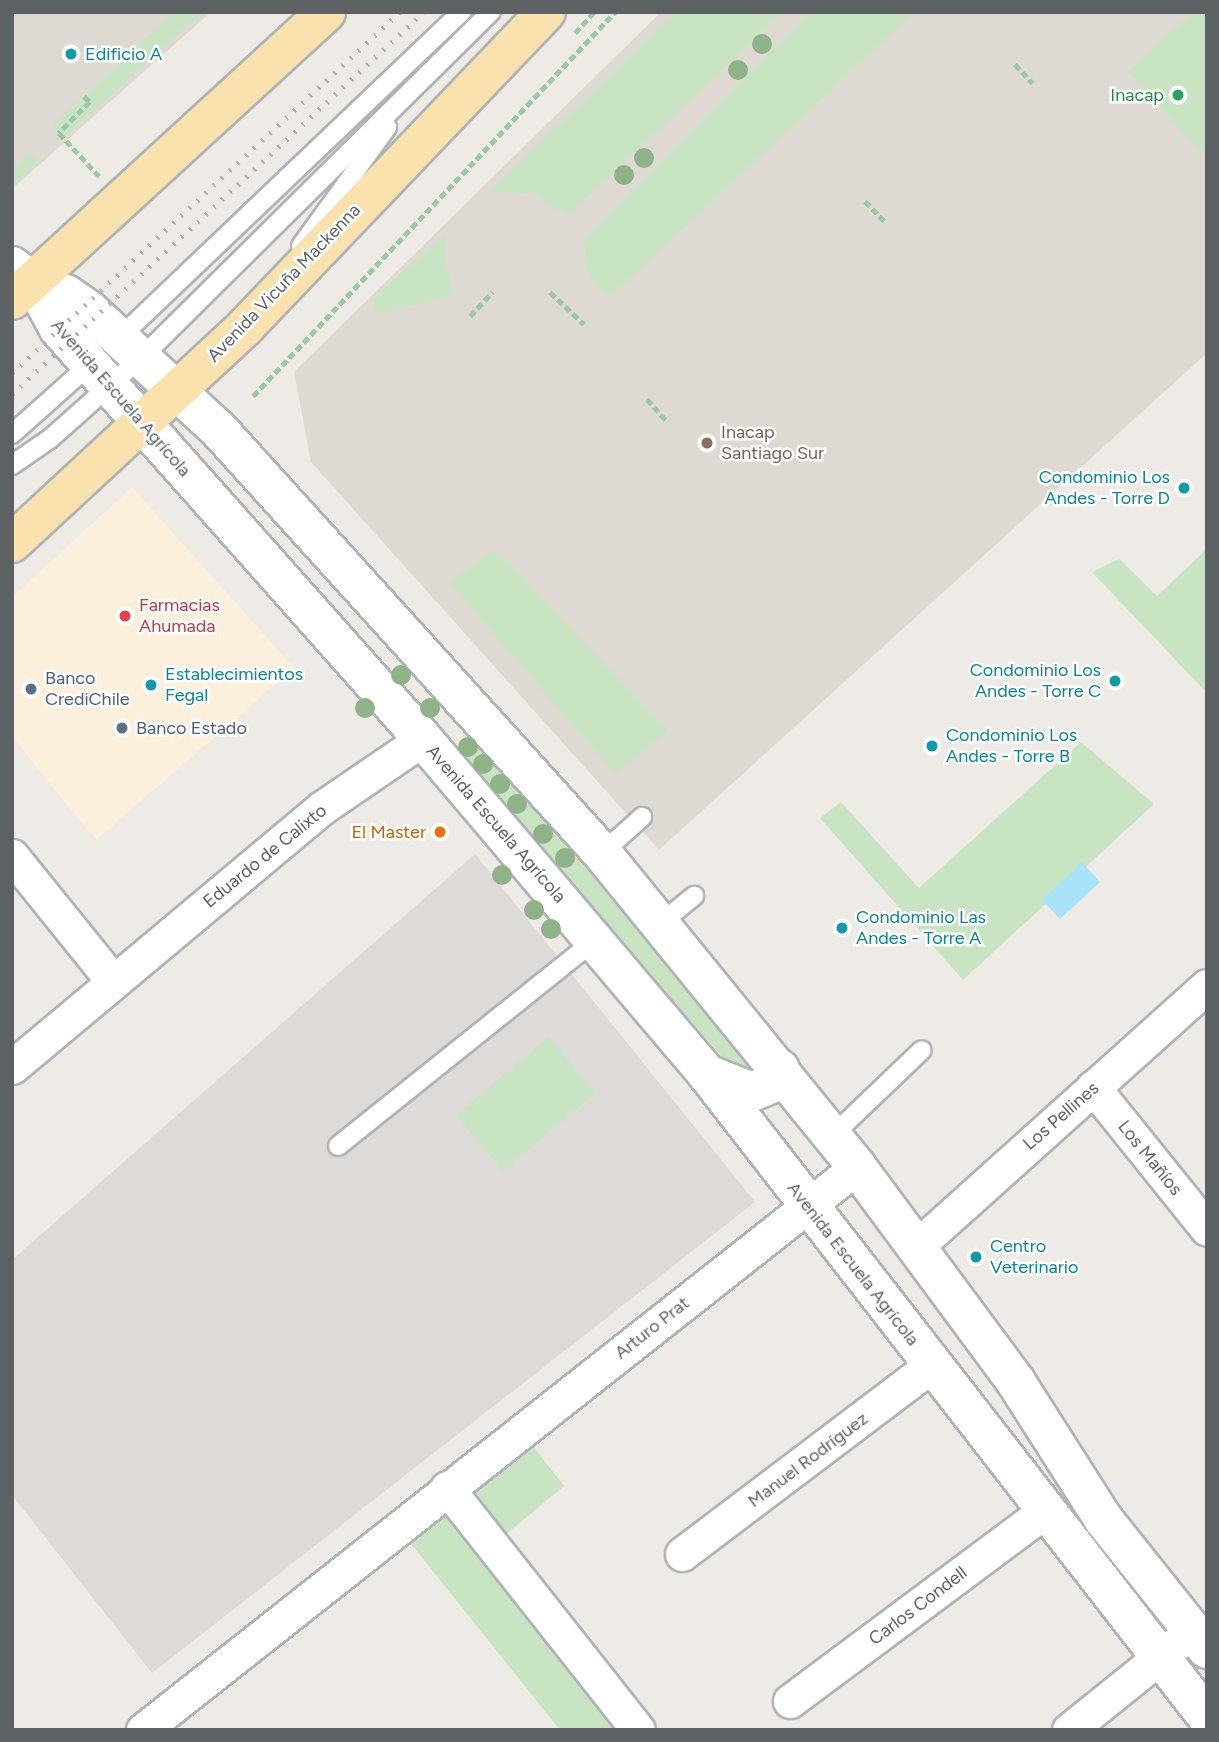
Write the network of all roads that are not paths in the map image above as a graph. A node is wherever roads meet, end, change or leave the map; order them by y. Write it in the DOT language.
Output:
graph roads {
  1 [pos="326,12"];
  2 [pos="462,12"];
  3 [pos="491,12"];
  4 [pos="546,12"];
  5 [pos="437,63"];
  6 [pos="19,282"];
  7 [pos="246,326"];
  8 [pos="130,348"];
  9 [pos="100,376"];
  10 [pos="178,390"];
  11 [pos="143,425"];
  12 [pos="12,434"];
  13 [pos="12,465"];
  14 [pos="12,543"];
  15 [pos="480,715"];
  16 [pos="422,739"];
  17 [pos="642,817"];
  18 [pos="602,853"];
  19 [pos="12,856"];
  20 [pos="694,896"];
  21 [pos="661,923"];
  22 [pos="596,939"];
  23 [pos="113,981"];
  24 [pos="1207,986"];
  25 [pos="922,1051"];
  26 [pos="12,1067"];
  27 [pos="780,1069"];
  28 [pos="707,1074"];
  29 [pos="1093,1087"];
  30 [pos="832,1136"];
  31 [pos="338,1146"];
  32 [pos="857,1167"];
  33 [pos="806,1206"];
  34 [pos="1207,1229"];
  35 [pos="916,1247"];
  36 [pos="932,1365"];
  37 [pos="447,1489"];
  38 [pos="1046,1510"];
  39 [pos="682,1554"];
  40 [pos="1199,1640"];
  41 [pos="1159,1656"];
  42 [pos="790,1701"];
  43 [pos="1207,1717"];
  44 [pos="143,1730"];
  45 [pos="638,1730"];
  46 [pos="1069,1730"];
  1 -- 6 [label="main road"];
  2 -- 8 [label="lane"];
  3 -- 5 [label="lane"];
  4 -- 7 [label="main road, Avenida Vicuña Mackenna"];
  5 -- 7 [label="lane"];
  5 -- 8 [label="lane"];
  6 -- 8 [label="main road, Avenida Escuela Agrícola"];
  6 -- 9 [label="main road, Avenida Escuela Agrícola"];
  7 -- 10 [label="main road, Avenida Vicuña Mackenna"];
  8 -- 9 [label="lane"];
  8 -- 9 [label="lane"];
  8 -- 10 [label="main road, Avenida Escuela Agrícola"];
  9 -- 11 [label="main road, Avenida Escuela Agrícola"];
  9 -- 12 [label="lane"];
  9 -- 13 [label="lane"];
  10 -- 11 [label="main road, Avenida Vicuña Mackenna"];
  10 -- 15 [label="main road, Avenida Escuela Agrícola"];
  11 -- 14 [label="main road, Avenida Vicuña Mackenna"];
  11 -- 16 [label="main road, Avenida Escuela Agrícola"];
  15 -- 16 [label="main road"];
  15 -- 18 [label="main road, Avenida Escuela Agrícola"];
  16 -- 22 [label="main road, Avenida Escuela Agrícola"];
  16 -- 23 [label="street, Eduardo de Calixto"];
  17 -- 18 [label="lane"];
  18 -- 21 [label="main road, Avenida Escuela Agrícola"];
  19 -- 23 [label="street"];
  20 -- 21 [label="lane"];
  21 -- 27 [label="main road, Avenida Escuela Agrícola"];
  22 -- 28 [label="main road, Avenida Escuela Agrícola"];
  22 -- 31 [label="lane"];
  23 -- 26 [label="street, Eduardo de Calixto"];
  24 -- 29 [label="street, Los Pellines"];
  25 -- 30 [label="lane"];
  27 -- 28 [label="main road"];
  27 -- 30 [label="main road, Avenida Escuela Agrícola"];
  28 -- 33 [label="main road, Avenida Escuela Agrícola"];
  29 -- 34 [label="street, Los Mañíos"];
  29 -- 35 [label="street, Los Pellines"];
  30 -- 32 [label="main road, Avenida Escuela Agrícola"];
  32 -- 33 [label="street, Arturo Prat"];
  32 -- 35 [label="main road, Avenida Escuela Agrícola"];
  33 -- 36 [label="main road, Avenida Escuela Agrícola"];
  33 -- 37 [label="street, Arturo Prat"];
  35 -- 40 [label="main road, Avenida Escuela Agrícola"];
  36 -- 38 [label="main road, Avenida Escuela Agrícola"];
  36 -- 39 [label="street, Manuel Rodríguez"];
  37 -- 44 [label="street, Arturo Prat"];
  37 -- 45 [label="street"];
  38 -- 41 [label="main road, Avenida Escuela Agrícola"];
  38 -- 42 [label="street, Carlos Condell"];
  40 -- 41 [label="street"];
  41 -- 43 [label="main road, Avenida Escuela Agrícola"];
  41 -- 46 [label="street"];
}
